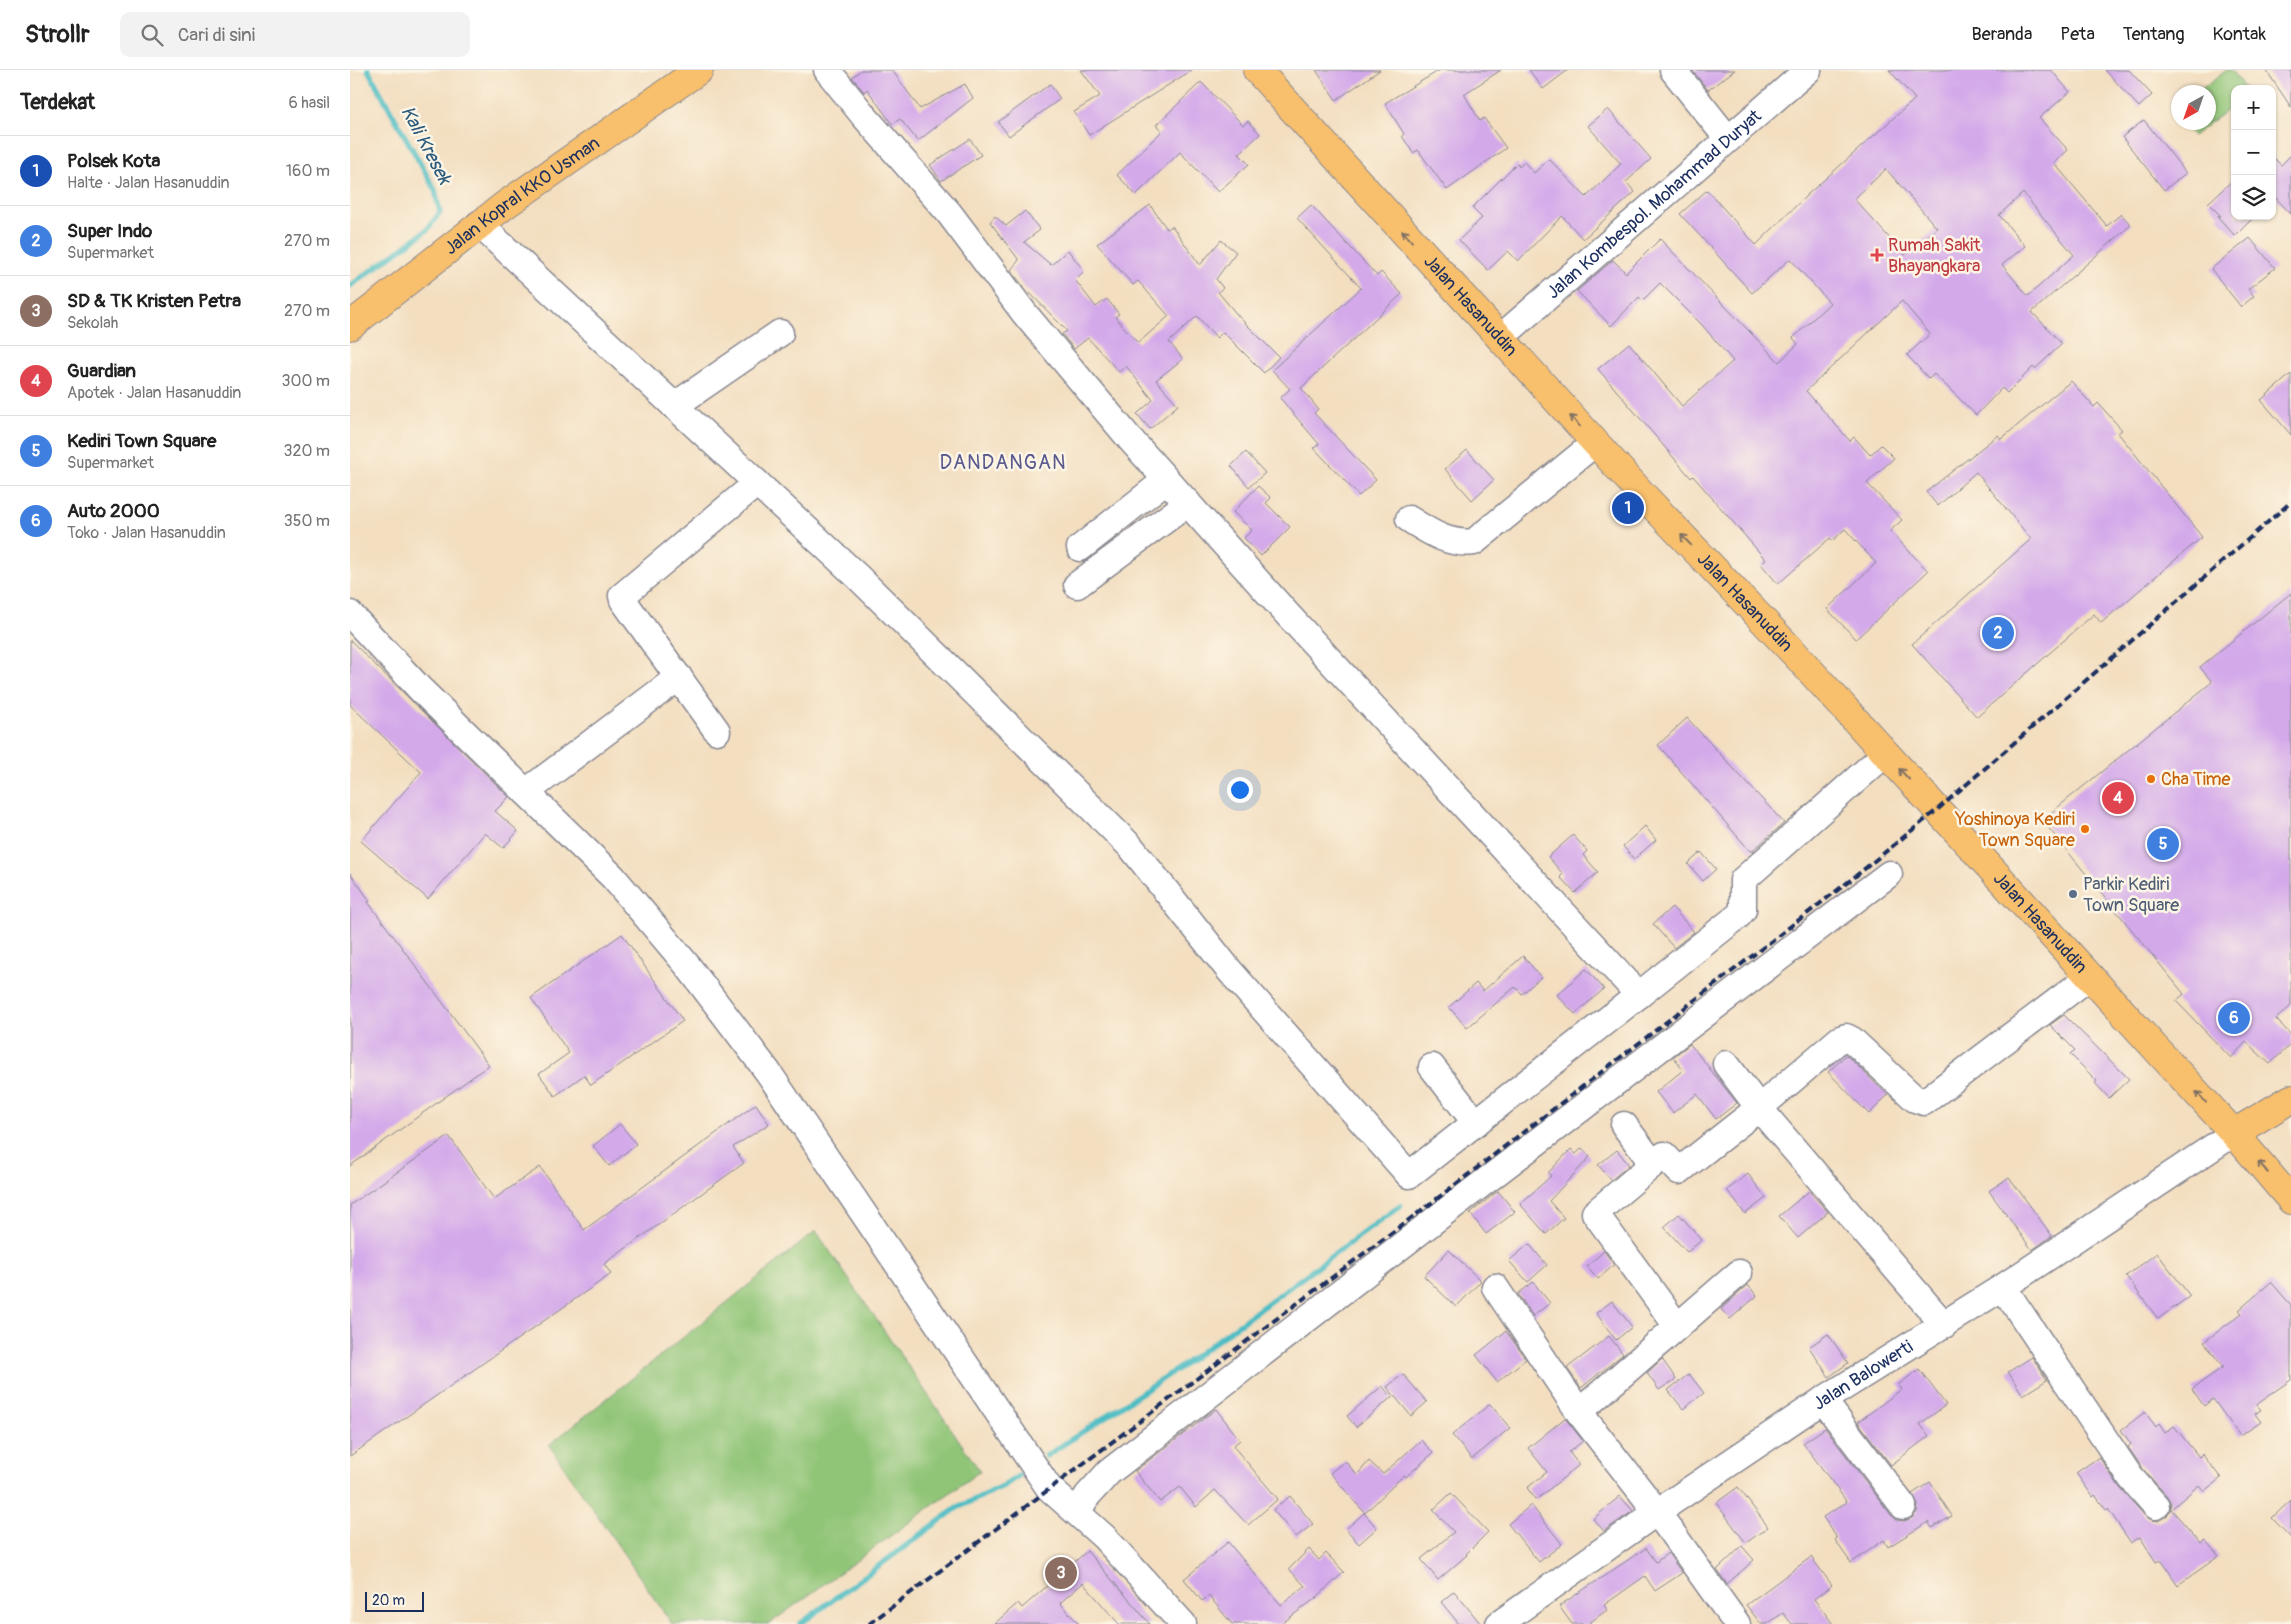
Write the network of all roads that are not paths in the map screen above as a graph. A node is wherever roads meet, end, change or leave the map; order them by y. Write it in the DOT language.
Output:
graph roads {
  1 [pos="699,70"];
  2 [pos="827,70"];
  3 [pos="1257,70"];
  4 [pos="1673,70"];
  5 [pos="1808,70"];
  6 [pos="1728,139"];
  7 [pos="479,224"];
  8 [pos="350,326"];
  9 [pos="780,333"];
  10 [pos="1500,338"];
  11 [pos="674,406"];
  12 [pos="1595,443"];
  13 [pos="1166,480"];
  14 [pos="757,483"];
  15 [pos="1188,504"];
  16 [pos="1409,518"];
  17 [pos="1080,548"];
  18 [pos="1077,585"];
  19 [pos="350,614"];
  20 [pos="679,677"];
  21 [pos="718,731"];
  22 [pos="1885,754"];
  23 [pos="526,792"];
  24 [pos="1889,874"];
  25 [pos="2089,977"];
  26 [pos="1639,995"];
  27 [pos="1726,1064"];
  28 [pos="1432,1067"];
  29 [pos="2291,1099"];
  30 [pos="1759,1108"];
  31 [pos="1476,1123"];
  32 [pos="1624,1125"];
  33 [pos="2234,1134"];
  34 [pos="1653,1164"];
  35 [pos="2291,1200"];
  36 [pos="1739,1273"];
  37 [pos="1495,1287"];
  38 [pos="2003,1287"];
  39 [pos="1944,1325"];
  40 [pos="1677,1326"];
  41 [pos="1823,1400"];
  42 [pos="1579,1412"];
  43 [pos="1903,1506"];
  44 [pos="2156,1506"];
  45 [pos="1077,1512"];
  46 [pos="1657,1512"];
  47 [pos="1183,1624"];
  48 [pos="1499,1624"];
  49 [pos="1737,1624"];
  1 -- 7 [label="main road, Jalan Kopral KKO Usman"];
  2 -- 13 [label="street"];
  10 -- 3 [label="main road, Jalan Hasanuddin, one-way"];
  4 -- 6 [label="street"];
  5 -- 6 [label="street, Jalan Kombespol. Mohammad Duryat"];
  6 -- 10 [label="street, Jalan Kombespol. Mohammad Duryat"];
  7 -- 8 [label="main road, Jalan Kopral KKO Usman"];
  7 -- 11 [label="street"];
  9 -- 11 [label="street"];
  12 -- 10 [label="main road, Jalan Hasanuddin, one-way"];
  11 -- 14 [label="street"];
  12 -- 16 [label="street"];
  22 -- 12 [label="main road, Jalan Hasanuddin, one-way"];
  13 -- 15 [label="street"];
  13 -- 17 [label="street"];
  14 -- 20 [label="street"];
  14 -- 31 [label="street"];
  15 -- 18 [label="street"];
  15 -- 26 [label="street"];
  19 -- 23 [label="street"];
  20 -- 21 [label="street"];
  20 -- 23 [label="street"];
  25 -- 22 [label="main road, Jalan Hasanuddin, one-way"];
  22 -- 26 [label="street"];
  23 -- 45 [label="street"];
  24 -- 45 [label="street"];
  25 -- 30 [label="street"];
  33 -- 25 [label="main road, Jalan Hasanuddin, one-way"];
  26 -- 31 [label="street"];
  27 -- 30 [label="street"];
  28 -- 31 [label="street"];
  29 -- 33 [label="main road"];
  30 -- 34 [label="street"];
  30 -- 39 [label="street"];
  32 -- 34 [label="street"];
  35 -- 33 [label="main road, Jalan Hasanuddin, one-way"];
  33 -- 38 [label="street, Jalan Balowerti"];
  34 -- 40 [label="street"];
  36 -- 40 [label="street"];
  37 -- 42 [label="street"];
  38 -- 39 [label="street, Jalan Balowerti"];
  38 -- 44 [label="street"];
  39 -- 41 [label="street, Jalan Balowerti"];
  40 -- 42 [label="street"];
  41 -- 43 [label="street"];
  41 -- 46 [label="street, Jalan Balowerti"];
  42 -- 46 [label="street"];
  45 -- 47 [label="street"];
  46 -- 48 [label="street, Jalan Balowerti"];
  46 -- 49 [label="street"];
}
